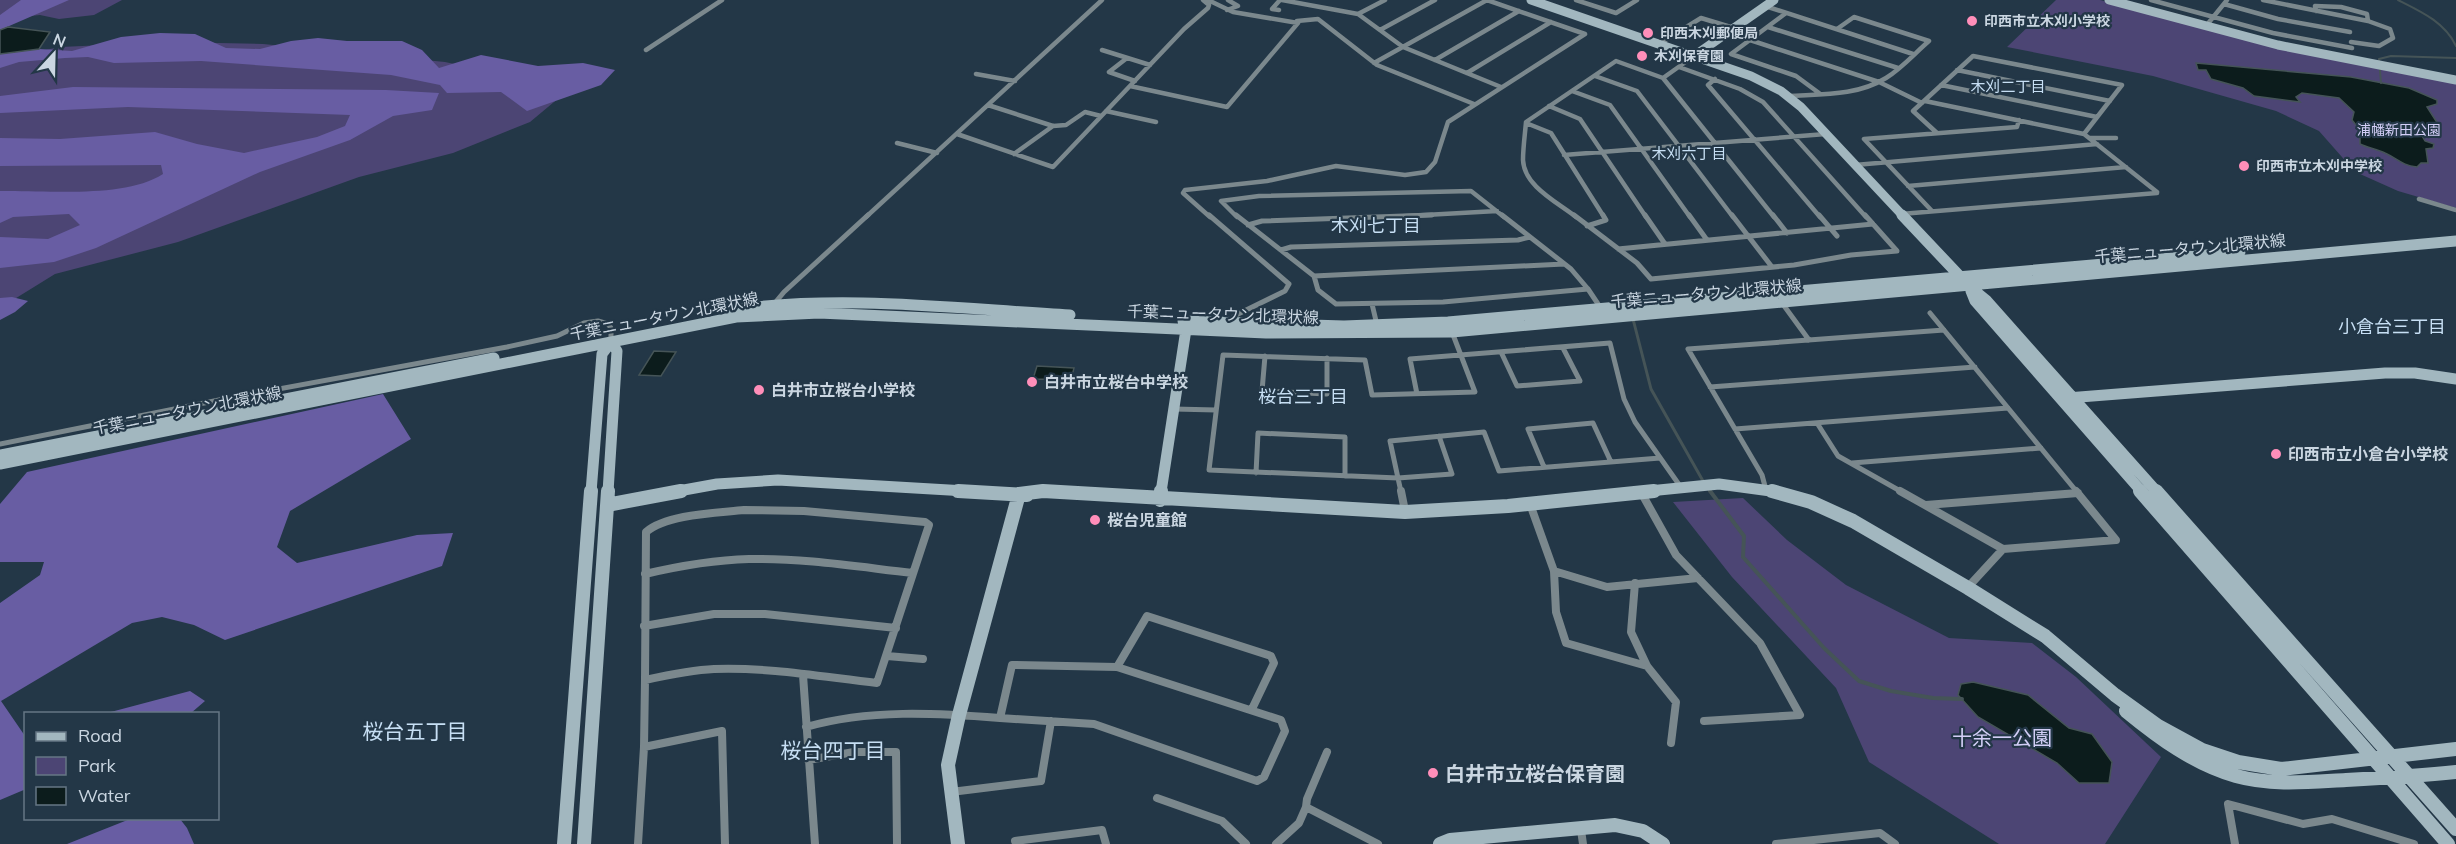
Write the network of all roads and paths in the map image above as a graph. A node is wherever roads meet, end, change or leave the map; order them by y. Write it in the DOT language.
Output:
graph roads {
  1 [pos="722,0"];
  2 [pos="1102,0"];
  3 [pos="1203,0"];
  4 [pos="1208,0"];
  5 [pos="1228,0"];
  6 [pos="1281,0"];
  7 [pos="1382,0"];
  8 [pos="1435,0"];
  9 [pos="1487,0"];
  10 [pos="1531,0"];
  11 [pos="1576,0"];
  12 [pos="1634,0"];
  13 [pos="1774,0"];
  14 [pos="2109,0"];
  15 [pos="2151,0"];
  16 [pos="2177,0"];
  17 [pos="2263,0"];
  18 [pos="2225,2"];
  19 [pos="1765,6"];
  20 [pos="2172,6"];
  21 [pos="1328,9"];
  22 [pos="1227,10"];
  23 [pos="1279,10"];
  24 [pos="1519,11"];
  25 [pos="2316,11"];
  26 [pos="1786,13"];
  27 [pos="1358,14"];
  28 [pos="2214,17"];
  29 [pos="2348,17"];
  30 [pos="1318,19"];
  31 [pos="1297,21"];
  32 [pos="2368,21"];
  33 [pos="1551,22"];
  34 [pos="2206,26"];
  35 [pos="1768,27"];
  36 [pos="1734,28"];
  37 [pos="1837,29"];
  38 [pos="1380,30"];
  39 [pos="2350,32"];
  40 [pos="1750,40"];
  41 [pos="1659,44"];
  42 [pos="2351,45"];
  43 [pos="1402,47"];
  44 [pos="646,50"];
  45 [pos="1102,50"];
  46 [pos="1914,54"];
  47 [pos="1694,56"];
  48 [pos="1127,57"];
  49 [pos="2355,57"];
  50 [pos="1435,60"];
  51 [pos="1374,63"];
  52 [pos="1150,64"];
  53 [pos="1679,67"];
  54 [pos="1898,68"];
  55 [pos="1957,70"];
  56 [pos="1467,73"];
  57 [pos="976,74"];
  58 [pos="1595,76"];
  59 [pos="1664,78"];
  60 [pos="1715,80"];
  61 [pos="2456,80"];
  62 [pos="1015,81"];
  63 [pos="1135,81"];
  64 [pos="1879,82"];
  65 [pos="1941,85"];
  66 [pos="1130,86"];
  67 [pos="1501,87"];
  68 [pos="1572,91"];
  69 [pos="1819,93"];
  70 [pos="1789,96"];
  71 [pos="2110,101"];
  72 [pos="1923,102"];
  73 [pos="1474,104"];
  74 [pos="988,105"];
  75 [pos="1550,106"];
  76 [pos="1106,111"];
  77 [pos="1101,116"];
  78 [pos="2097,117"];
  79 [pos="2019,120"];
  80 [pos="1156,122"];
  81 [pos="1526,123"];
  82 [pos="1053,126"];
  83 [pos="1937,133"];
  84 [pos="957,134"];
  85 [pos="1826,134"];
  86 [pos="1794,136"];
  87 [pos="2086,136"];
  88 [pos="2116,138"];
  89 [pos="1755,139"];
  90 [pos="1715,142"];
  91 [pos="897,143"];
  92 [pos="2097,144"];
  93 [pos="1678,146"];
  94 [pos="1641,149"];
  95 [pos="1603,152"];
  96 [pos="937,153"];
  97 [pos="1014,154"];
  98 [pos="1564,155"];
  99 [pos="1886,162"];
  100 [pos="1854,165"];
  101 [pos="2126,167"];
  102 [pos="1908,186"];
  103 [pos="2419,199"];
  104 [pos="2456,210"];
  105 [pos="1497,211"];
  106 [pos="1932,211"];
  107 [pos="1900,214"];
  108 [pos="1873,224"];
  109 [pos="1248,225"];
  110 [pos="1587,226"];
  111 [pos="1831,228"];
  112 [pos="1787,233"];
  113 [pos="2456,233"];
  114 [pos="1748,236"];
  115 [pos="1837,236"];
  116 [pos="1530,237"];
  117 [pos="1707,240"];
  118 [pos="2456,241"];
  119 [pos="1665,244"];
  120 [pos="1618,249"];
  121 [pos="1281,250"];
  122 [pos="2241,252"];
  123 [pos="2251,259"];
  124 [pos="1564,264"];
  125 [pos="1772,267"];
  126 [pos="1314,276"];
  127 [pos="1960,276"];
  128 [pos="1970,287"];
  129 [pos="1590,289"];
  130 [pos="1782,303"];
  131 [pos="1372,304"];
  132 [pos="772,309"];
  133 [pos="1603,310"];
  134 [pos="1930,313"];
  135 [pos="1233,322"];
  136 [pos="1187,325"];
  137 [pos="1377,326"];
  138 [pos="1944,330"];
  139 [pos="1452,332"];
  140 [pos="611,339"];
  141 [pos="1809,340"];
  142 [pos="1563,348"];
  143 [pos="1501,352"];
  144 [pos="1461,355"];
  145 [pos="1265,356"];
  146 [pos="1327,358"];
  147 [pos="1975,368"];
  148 [pos="2456,379"];
  149 [pos="1710,387"];
  150 [pos="1417,394"];
  151 [pos="2066,398"];
  152 [pos="2008,408"];
  153 [pos="1173,409"];
  154 [pos="1216,410"];
  155 [pos="1817,423"];
  156 [pos="1736,429"];
  157 [pos="1438,436"];
  158 [pos="0,444"];
  159 [pos="2041,448"];
  160 [pos="0,455"];
  161 [pos="1660,458"];
  162 [pos="1611,462"];
  163 [pos="1851,463"];
  164 [pos="0,464"];
  165 [pos="1544,467"];
  166 [pos="1256,472"];
  167 [pos="1345,476"];
  168 [pos="1398,478"];
  169 [pos="1680,486"];
  170 [pos="1766,490"];
  171 [pos="1641,491"];
  172 [pos="2078,493"];
  173 [pos="1018,494"];
  174 [pos="1160,500"];
  175 [pos="1530,503"];
  176 [pos="607,505"];
  177 [pos="1926,505"];
  178 [pos="1405,512"];
  179 [pos="2003,549"];
  180 [pos="1554,571"];
  181 [pos="913,573"];
  182 [pos="645,574"];
  183 [pos="1698,578"];
  184 [pos="1635,583"];
  185 [pos="1968,588"];
  186 [pos="644,626"];
  187 [pos="896,628"];
  188 [pos="887,656"];
  189 [pos="923,659"];
  190 [pos="1647,666"];
  191 [pos="1117,667"];
  192 [pos="802,675"];
  193 [pos="644,680"];
  194 [pos="2115,695"];
  195 [pos="1252,709"];
  196 [pos="959,715"];
  197 [pos="1000,718"];
  198 [pos="1051,721"];
  199 [pos="1704,721"];
  200 [pos="806,727"];
  201 [pos="1671,743"];
  202 [pos="644,747"];
  203 [pos="2456,749"];
  204 [pos="1327,752"];
  205 [pos="2393,757"];
  206 [pos="808,760"];
  207 [pos="2375,760"];
  208 [pos="2456,772"];
  209 [pos="2410,777"];
  210 [pos="2391,778"];
  211 [pos="951,792"];
  212 [pos="1157,798"];
  213 [pos="1306,807"];
  214 [pos="2456,829"];
  215 [pos="1581,836"];
  216 [pos="1015,841"];
  217 [pos="564,844"];
  218 [pos="584,844"];
  219 [pos="638,844"];
  220 [pos="725,844"];
  221 [pos="815,844"];
  222 [pos="897,844"];
  223 [pos="958,844"];
  224 [pos="1106,844"];
  225 [pos="1246,844"];
  226 [pos="1276,844"];
  227 [pos="1378,844"];
  228 [pos="1440,844"];
  229 [pos="1663,844"];
  230 [pos="1776,844"];
  231 [pos="1895,844"];
  232 [pos="2235,844"];
  233 [pos="2414,844"];
  234 [pos="2448,844"];
  1 -- 44 [label="street"];
  2 -- 62 [label="street"];
  3 -- 52 [label="street"];
  4 -- 22 [label="street"];
  5 -- 22 [label="street"];
  6 -- 21 [label="street"];
  6 -- 23 [label="street"];
  7 -- 27 [label="street"];
  8 -- 38 [label="street"];
  9 -- 24 [label="street"];
  9 -- 43 [label="street"];
  10 -- 41 [label="street"];
  11 -- 12 [label="street"];
  13 -- 19 [label="street"];
  14 -- 34 [label="street"];
  15 -- 20 [label="street"];
  16 -- 20 [label="street"];
  17 -- 25 [label="street"];
  18 -- 28 [label="street"];
  18 -- 39 [label="street"];
  19 -- 26 [label="street"];
  19 -- 36 [label="street"];
  20 -- 28 [label="street"];
  21 -- 27 [label="street"];
  21 -- 30 [label="street"];
  22 -- 31 [label="street"];
  24 -- 33 [label="street"];
  24 -- 50 [label="street"];
  25 -- 29 [label="street"];
  25 -- 32 [label="street"];
  26 -- 35 [label="street"];
  26 -- 37 [label="street"];
  27 -- 38 [label="street"];
  28 -- 34 [label="street"];
  28 -- 42 [label="street"];
  29 -- 32 [label="street"];
  29 -- 39 [label="street"];
  30 -- 31 [label="street"];
  30 -- 51 [label="street"];
  31 -- 66 [label="street"];
  32 -- 42 [label="street"];
  33 -- 56 [label="street"];
  33 -- 67 [label="street"];
  34 -- 61 [label="street"];
  35 -- 40 [label="street"];
  35 -- 54 [label="street"];
  36 -- 41 [label="street"];
  36 -- 47 [label="street"];
  37 -- 46 [label="street"];
  37 -- 46 [label="street"];
  38 -- 43 [label="street"];
  39 -- 42 [label="street"];
  40 -- 64 [label="street"];
  40 -- 69 [label="street"];
  41 -- 47 [label="street"];
  42 -- 49 [label="street"];
  43 -- 50 [label="street"];
  43 -- 51 [label="street"];
  45 -- 48 [label="street"];
  46 -- 54 [label="street"];
  47 -- 53 [label="street"];
  47 -- 70 [label="street"];
  48 -- 52 [label="street"];
  48 -- 63 [label="street"];
  50 -- 56 [label="street"];
  51 -- 73 [label="street"];
  52 -- 63 [label="street"];
  53 -- 59 [label="street"];
  53 -- 60 [label="street"];
  54 -- 64 [label="street"];
  55 -- 65 [label="street"];
  55 -- 71 [label="street"];
  55 -- 71 [label="street"];
  56 -- 67 [label="street"];
  57 -- 62 [label="street"];
  58 -- 59 [label="street"];
  58 -- 68 [label="street"];
  58 -- 93 [label="street"];
  59 -- 90 [label="street"];
  60 -- 86 [label="street"];
  60 -- 89 [label="street"];
  62 -- 74 [label="street"];
  63 -- 66 [label="street"];
  64 -- 69 [label="street"];
  64 -- 72 [label="street"];
  65 -- 72 [label="street"];
  65 -- 78 [label="street"];
  66 -- 76 [label="street"];
  67 -- 73 [label="street"];
  68 -- 75 [label="street"];
  68 -- 94 [label="street"];
  69 -- 70 [label="street"];
  70 -- 85 [label="street"];
  71 -- 78 [label="street"];
  72 -- 79 [label="street"];
  72 -- 83 [label="street"];
  73 -- 135 [label="street"];
  74 -- 82 [label="street"];
  74 -- 84 [label="street"];
  75 -- 81 [label="street"];
  75 -- 95 [label="street"];
  76 -- 77 [label="street"];
  76 -- 80 [label="street"];
  77 -- 82 [label="street"];
  77 -- 97 [label="street"];
  78 -- 87 [label="street"];
  79 -- 83 [label="street"];
  79 -- 87 [label="street"];
  81 -- 98 [label="street"];
  81 -- 110 [label="street"];
  82 -- 97 [label="street"];
  83 -- 99 [label="street"];
  84 -- 96 [label="street"];
  84 -- 97 [label="street"];
  85 -- 86 [label="street"];
  85 -- 100 [label="street"];
  86 -- 89 [label="street"];
  86 -- 108 [label="street"];
  87 -- 88 [label="street"];
  87 -- 92 [label="street"];
  89 -- 90 [label="street"];
  89 -- 111 [label="street"];
  90 -- 93 [label="street"];
  90 -- 112 [label="street"];
  91 -- 96 [label="street"];
  92 -- 99 [label="street"];
  92 -- 101 [label="street"];
  93 -- 94 [label="street"];
  93 -- 114 [label="street"];
  94 -- 95 [label="street"];
  94 -- 117 [label="street"];
  95 -- 98 [label="street"];
  95 -- 119 [label="street"];
  96 -- 132 [label="street"];
  98 -- 110 [label="street"];
  99 -- 100 [label="street"];
  99 -- 102 [label="street"];
  100 -- 107 [label="street"];
  101 -- 102 [label="street"];
  101 -- 106 [label="street"];
  102 -- 106 [label="street"];
  103 -- 104 [label="street"];
  105 -- 109 [label="street"];
  105 -- 109 [label="street"];
  105 -- 116 [label="street"];
  106 -- 107 [label="street"];
  107 -- 127 [label="street"];
  108 -- 111 [label="street"];
  108 -- 125 [label="street"];
  109 -- 121 [label="street"];
  110 -- 120 [label="street"];
  111 -- 112 [label="street"];
  111 -- 115 [label="street"];
  112 -- 114 [label="street"];
  113 -- 122 [label="street, 千葉ニュータウン北環状線"];
  114 -- 117 [label="street"];
  114 -- 125 [label="street"];
  116 -- 121 [label="street"];
  116 -- 124 [label="street"];
  117 -- 119 [label="street"];
  118 -- 123 [label="street, 千葉ニュータウン北環状線"];
  119 -- 120 [label="street"];
  120 -- 125 [label="street"];
  121 -- 126 [label="street"];
  122 -- 123 [label="street"];
  122 -- 127 [label="street, 千葉ニュータウン北環状線"];
  123 -- 128 [label="street, 千葉ニュータウン北環状線"];
  124 -- 126 [label="street"];
  124 -- 129 [label="street"];
  126 -- 131 [label="street"];
  127 -- 128 [label="street"];
  127 -- 133 [label="street, 千葉ニュータウン北環状線"];
  128 -- 130 [label="street, 千葉ニュータウン北環状線"];
  128 -- 151 [label="street"];
  129 -- 131 [label="street"];
  129 -- 133 [label="street"];
  130 -- 139 [label="street, 千葉ニュータウン北環状線"];
  130 -- 141 [label="street"];
  131 -- 137 [label="street"];
  132 -- 136 [label="street, 千葉ニュータウン北環状線"];
  132 -- 140 [label="street, 千葉ニュータウン北環状線"];
  133 -- 137 [label="street, 千葉ニュータウン北環状線"];
  134 -- 138 [label="street"];
  135 -- 136 [label="street, 千葉ニュータウン北環状線"];
  135 -- 137 [label="street, 千葉ニュータウン北環状線"];
  136 -- 139 [label="street, 千葉ニュータウン北環状線"];
  136 -- 153 [label="street"];
  138 -- 141 [label="street"];
  138 -- 147 [label="street"];
  139 -- 144 [label="street"];
  140 -- 158 [label="street"];
  140 -- 160 [label="street, 千葉ニュータウン北環状線"];
  140 -- 164 [label="street, 千葉ニュータウン北環状線"];
  140 -- 176 [label="street"];
  140 -- 217 [label="street"];
  141 -- 149 [label="street"];
  142 -- 143 [label="street"];
  142 -- 143 [label="street"];
  142 -- 161 [label="street"];
  143 -- 144 [label="street"];
  144 -- 150 [label="street"];
  144 -- 150 [label="street"];
  145 -- 146 [label="street"];
  145 -- 146 [label="street"];
  145 -- 154 [label="street"];
  146 -- 150 [label="street"];
  147 -- 149 [label="street"];
  147 -- 152 [label="street"];
  148 -- 151 [label="street"];
  149 -- 156 [label="street"];
  151 -- 205 [label="street"];
  151 -- 207 [label="street"];
  152 -- 155 [label="street"];
  152 -- 159 [label="street"];
  153 -- 154 [label="street"];
  153 -- 174 [label="street"];
  154 -- 166 [label="street"];
  155 -- 156 [label="street"];
  155 -- 163 [label="street"];
  156 -- 170 [label="street"];
  157 -- 165 [label="street"];
  157 -- 168 [label="street"];
  157 -- 168 [label="street"];
  159 -- 163 [label="street"];
  159 -- 172 [label="street"];
  161 -- 162 [label="street"];
  161 -- 169 [label="street"];
  162 -- 165 [label="street"];
  162 -- 165 [label="street"];
  163 -- 177 [label="street"];
  166 -- 167 [label="street"];
  166 -- 167 [label="street"];
  167 -- 168 [label="street"];
  168 -- 178 [label="street"];
  169 -- 170 [label="street"];
  169 -- 171 [label="street"];
  170 -- 185 [label="street"];
  171 -- 175 [label="street"];
  171 -- 183 [label="street"];
  172 -- 177 [label="street"];
  172 -- 179 [label="street"];
  173 -- 174 [label="street"];
  173 -- 176 [label="street"];
  173 -- 196 [label="street"];
  174 -- 178 [label="street"];
  175 -- 178 [label="street"];
  175 -- 180 [label="street"];
  176 -- 218 [label="street"];
  177 -- 179 [label="street"];
  179 -- 185 [label="street"];
  180 -- 184 [label="street"];
  180 -- 190 [label="street"];
  181 -- 182 [label="street"];
  181 -- 182 [label="street"];
  181 -- 187 [label="street"];
  182 -- 186 [label="street"];
  183 -- 184 [label="street"];
  183 -- 199 [label="street"];
  184 -- 190 [label="street"];
  185 -- 194 [label="street"];
  186 -- 187 [label="street"];
  186 -- 193 [label="street"];
  187 -- 188 [label="street"];
  188 -- 189 [label="street"];
  188 -- 192 [label="street"];
  190 -- 201 [label="street"];
  191 -- 195 [label="street"];
  191 -- 195 [label="street"];
  191 -- 197 [label="street"];
  192 -- 193 [label="street"];
  192 -- 200 [label="street"];
  193 -- 202 [label="street"];
  194 -- 207 [label="street"];
  194 -- 210 [label="street"];
  195 -- 198 [label="street"];
  196 -- 197 [label="street"];
  196 -- 200 [label="street"];
  196 -- 211 [label="street"];
  197 -- 198 [label="street"];
  198 -- 211 [label="street"];
  200 -- 206 [label="street"];
  202 -- 219 [label="street"];
  202 -- 220 [label="street"];
  203 -- 205 [label="street"];
  204 -- 213 [label="street"];
  205 -- 207 [label="street"];
  205 -- 209 [label="street"];
  206 -- 221 [label="street"];
  206 -- 222 [label="street"];
  207 -- 210 [label="street"];
  208 -- 209 [label="street"];
  209 -- 210 [label="street"];
  209 -- 214 [label="street"];
  210 -- 234 [label="street"];
  211 -- 223 [label="street"];
  212 -- 225 [label="street"];
  213 -- 226 [label="street"];
  213 -- 227 [label="street"];
  215 -- 228 [label="street"];
  215 -- 229 [label="street"];
  216 -- 224 [label="street"];
  230 -- 231 [label="street"];
  232 -- 233 [label="street"];
}
